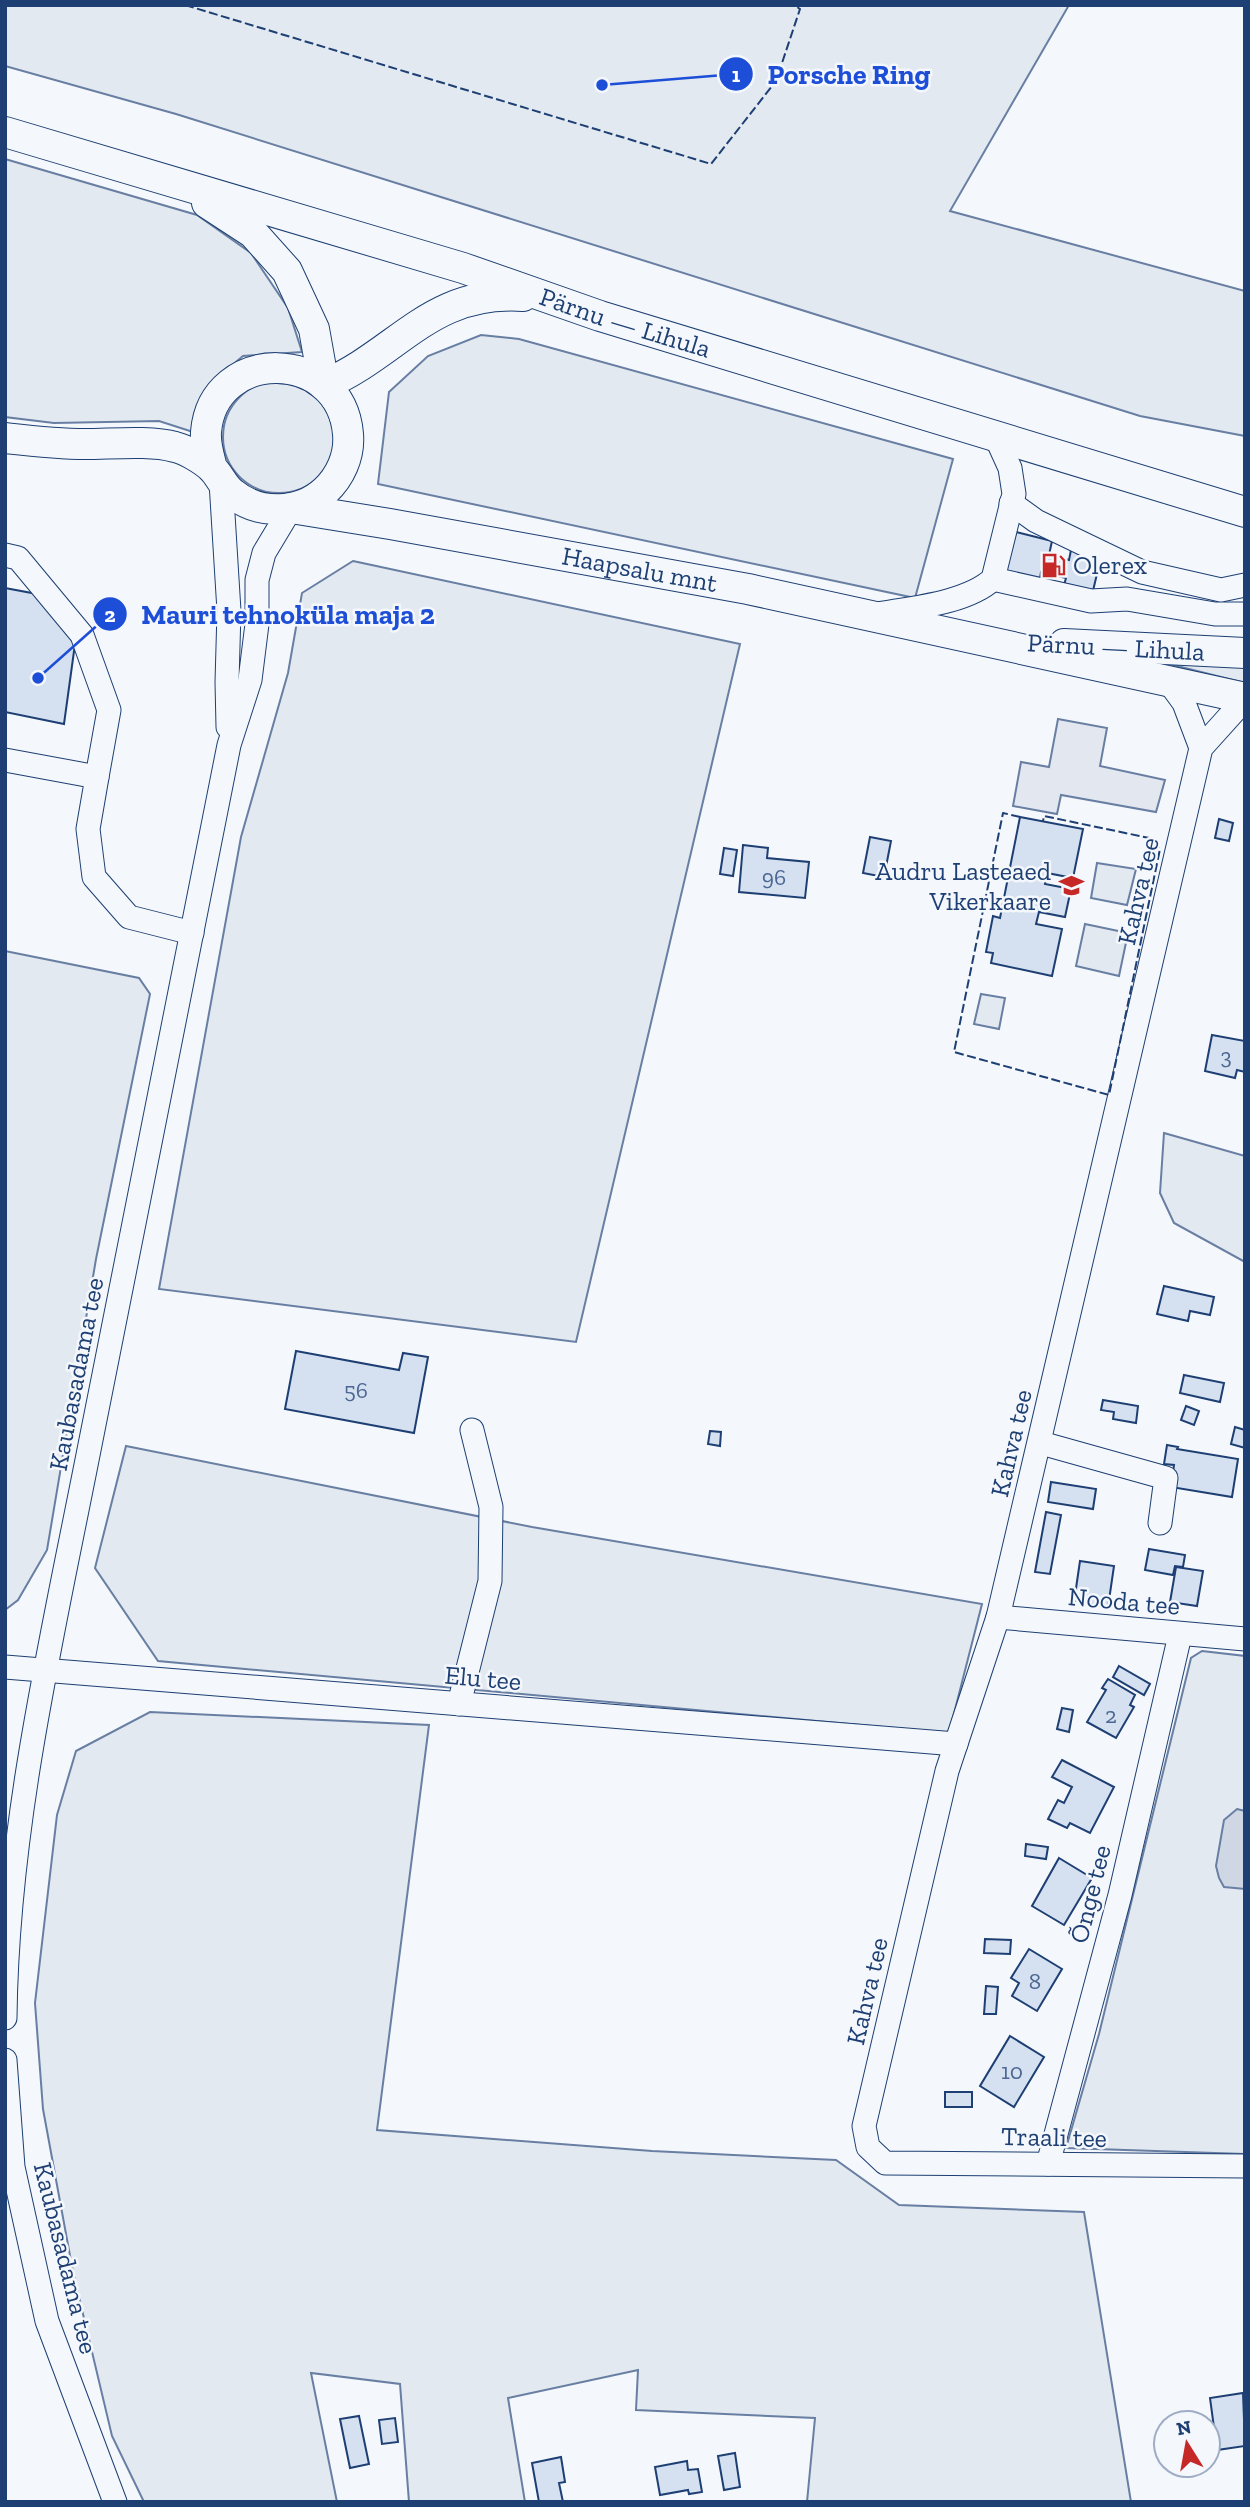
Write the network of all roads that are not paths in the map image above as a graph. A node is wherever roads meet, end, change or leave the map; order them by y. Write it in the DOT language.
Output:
graph roads {
  1 [pos="5,132"];
  2 [pos="177,183"];
  3 [pos="551,299"];
  4 [pos="324,384"];
  5 [pos="995,435"];
  6 [pos="5,438"];
  7 [pos="216,475"];
  8 [pos="1012,503"];
  9 [pos="291,508"];
  10 [pos="1245,512"];
  11 [pos="5,555"];
  12 [pos="1126,564"];
  13 [pos="993,579"];
  14 [pos="1245,585"];
  15 [pos="1118,599"];
  16 [pos="1245,614"];
  17 [pos="868,615"];
  18 [pos="986,641"];
  19 [pos="1245,653"];
  20 [pos="1168,681"];
  21 [pos="1245,698"];
  22 [pos="229,744"];
  23 [pos="1201,747"];
  24 [pos="5,760"];
  25 [pos="97,777"];
  26 [pos="192,933"];
  27 [pos="472,1430"];
  28 [pos="1041,1443"];
  29 [pos="1160,1522"];
  30 [pos="998,1617"];
  31 [pos="1180,1635"];
  32 [pos="1245,1639"];
  33 [pos="5,1667"];
  34 [pos="46,1670"];
  35 [pos="459,1704"];
  36 [pos="956,1744"];
  37 [pos="5,2018"];
  38 [pos="5,2060"];
  39 [pos="868,2147"];
  40 [pos="1048,2164"];
  41 [pos="1245,2166"];
  42 [pos="115,2502"];
  1 -- 2 [label="main road, Pärnu — Lihula"];
  2 -- 3 [label="main road, Pärnu — Lihula"];
  2 -- 4 [label="main road"];
  3 -- 4 [label="main road"];
  3 -- 5 [label="main road, Pärnu — Lihula"];
  4 -- 7 [label="main road"];
  4 -- 9 [label="main road"];
  5 -- 8 [label="street"];
  5 -- 10 [label="main road, Pärnu — Lihula"];
  6 -- 7 [label="main road"];
  7 -- 9 [label="main road"];
  7 -- 22 [label="street, Kaubasadama tee"];
  8 -- 12 [label="street"];
  8 -- 13 [label="street"];
  9 -- 17 [label="main road, Haapsalu mnt"];
  9 -- 22 [label="street, Kaubasadama tee"];
  11 -- 25 [label="street"];
  12 -- 14 [label="street"];
  12 -- 15 [label="street"];
  13 -- 15 [label="street"];
  13 -- 17 [label="street"];
  15 -- 16 [label="street"];
  17 -- 18 [label="main road, Haapsalu mnt"];
  18 -- 19 [label="main road, Pärnu — Lihula"];
  18 -- 20 [label="main road"];
  20 -- 21 [label="main road"];
  20 -- 23 [label="street"];
  21 -- 23 [label="street, Kahva tee"];
  22 -- 26 [label="street, Kaubasadama tee"];
  23 -- 28 [label="street, Kahva tee"];
  24 -- 25 [label="street"];
  25 -- 26 [label="street"];
  26 -- 34 [label="street, Kaubasadama tee"];
  27 -- 35 [label="street"];
  28 -- 29 [label="street"];
  28 -- 30 [label="street, Kahva tee"];
  30 -- 31 [label="street, Nooda tee"];
  30 -- 36 [label="street, Kahva tee"];
  31 -- 32 [label="street, Nooda tee"];
  31 -- 40 [label="street, Õnge tee"];
  33 -- 34 [label="street, Elu tee"];
  34 -- 35 [label="street, Elu tee"];
  34 -- 37 [label="street, Kaubasadama tee"];
  35 -- 36 [label="street, Elu tee"];
  36 -- 39 [label="street, Kahva tee"];
  38 -- 42 [label="street, Kaubasadama tee"];
  39 -- 40 [label="street, Traali tee"];
  40 -- 41 [label="street, Traali tee"];
}
